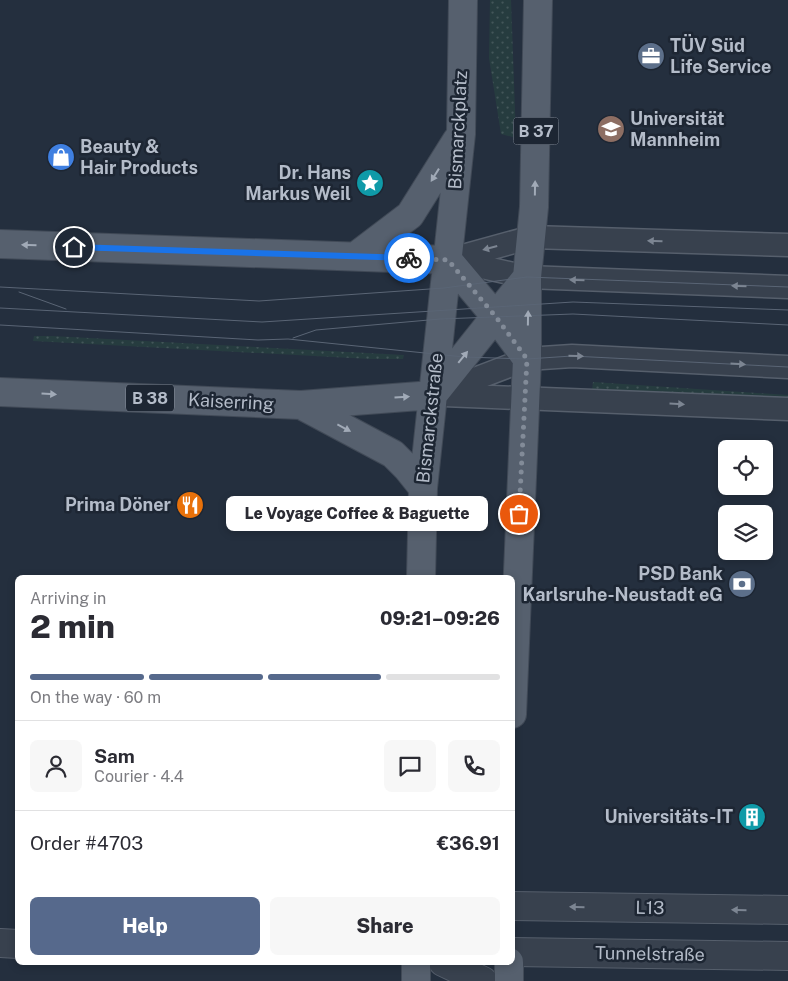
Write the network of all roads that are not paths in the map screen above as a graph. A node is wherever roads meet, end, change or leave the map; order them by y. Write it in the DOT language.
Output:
graph roads {
  1 [pos="463,0"];
  2 [pos="538,0"];
  3 [pos="461,134"];
  4 [pos="532,237"];
  5 [pos="0,244"];
  6 [pos="788,246"];
  7 [pos="356,256"];
  8 [pos="448,260"];
  9 [pos="528,277"];
  10 [pos="788,287"];
  11 [pos="496,317"];
  12 [pos="527,359"];
  13 [pos="788,367"];
  14 [pos="0,392"];
  15 [pos="433,395"];
  16 [pos="524,398"];
  17 [pos="301,405"];
  18 [pos="788,409"];
  19 [pos="422,488"];
  20 [pos="420,575"];
  21 [pos="515,635"];
  22 [pos="515,906"];
  23 [pos="788,910"];
  24 [pos="0,943"];
  25 [pos="15,944"];
  26 [pos="515,952"];
  27 [pos="788,956"];
  28 [pos="416,965"];
  29 [pos="449,965"];
  30 [pos="509,965"];
  31 [pos="416,981"];
  32 [pos="483,981"];
  33 [pos="509,981"];
  1 -- 3 [label="main road, Bismarckplatz"];
  4 -- 2 [label="main road, B 37, one-way"];
  3 -- 7 [label="main road, one-way"];
  3 -- 8 [label="main road, Bismarckplatz"];
  6 -- 4 [label="lane, one-way"];
  4 -- 8 [label="lane, one-way"];
  4 -- 9 [label="main road, B 37"];
  7 -- 5 [label="main road, one-way"];
  7 -- 8 [label="main road"];
  8 -- 9 [label="lane"];
  8 -- 11 [label="main road"];
  8 -- 15 [label="main road, Bismarckstraße"];
  10 -- 9 [label="lane, one-way"];
  9 -- 11 [label="main road"];
  12 -- 9 [label="main road, B 37, one-way"];
  11 -- 12 [label="main road"];
  15 -- 11 [label="main road, one-way"];
  12 -- 13 [label="lane, one-way"];
  12 -- 15 [label="lane"];
  12 -- 16 [label="main road, B 37"];
  14 -- 17 [label="main road, Kaiserring / B 38, one-way"];
  15 -- 16 [label="lane"];
  17 -- 15 [label="main road, Kaiserring / B 38, one-way"];
  15 -- 19 [label="main road, Bismarckstraße"];
  16 -- 18 [label="lane, one-way"];
  16 -- 21 [label="main road, B 37"];
  17 -- 19 [label="main road, B 38, one-way"];
  19 -- 20 [label="main road, Bismarckstraße"];
  23 -- 22 [label="street, L13, one-way"];
  24 -- 25 [label="street"];
  26 -- 27 [label="street, Tunnelstraße"];
  28 -- 31 [label="main road"];
  29 -- 32 [label="street"];
  30 -- 33 [label="main road"];
}
